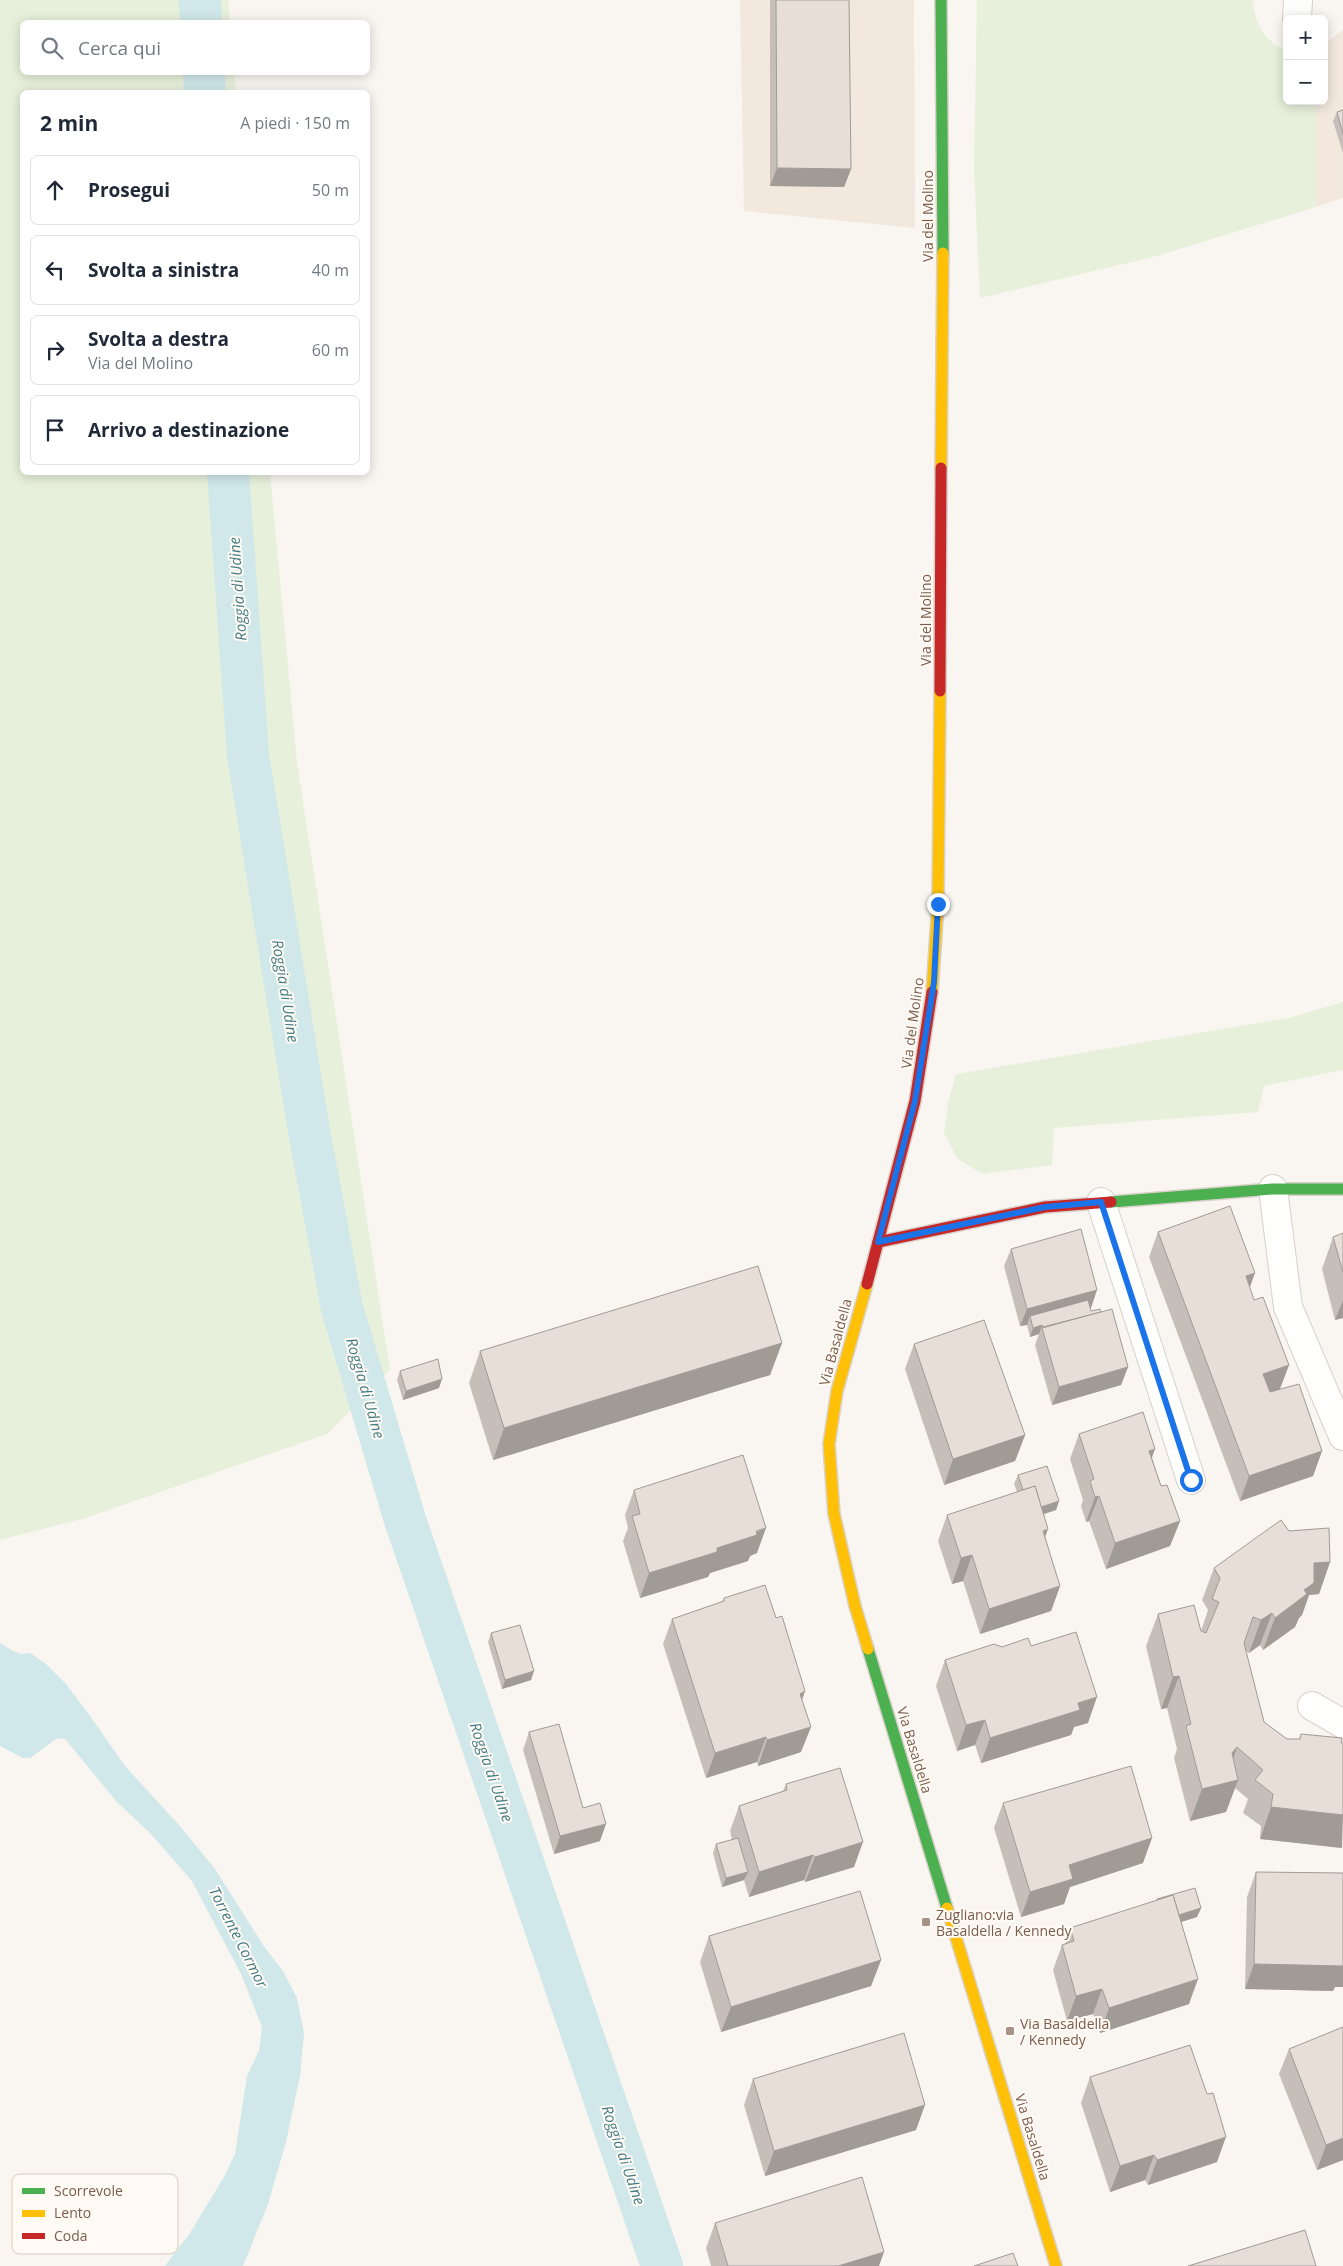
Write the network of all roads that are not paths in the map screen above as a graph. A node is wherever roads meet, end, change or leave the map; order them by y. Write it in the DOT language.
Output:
graph roads {
  1 [pos="941,0"];
  2 [pos="1273,1189"];
  3 [pos="1343,1189"];
  4 [pos="1101,1202"];
  5 [pos="879,1238"];
  6 [pos="1343,1436"];
  7 [pos="1191,1480"];
  8 [pos="1312,1706"];
  9 [pos="1343,1724"];
  10 [pos="1056,2266"];
  1 -- 5 [label="street, Via del Molino"];
  2 -- 3 [label="street"];
  2 -- 4 [label="street"];
  2 -- 6 [label="street"];
  4 -- 5 [label="street"];
  4 -- 7 [label="street"];
  5 -- 10 [label="street, Via Basaldella"];
  8 -- 9 [label="street"];
}
